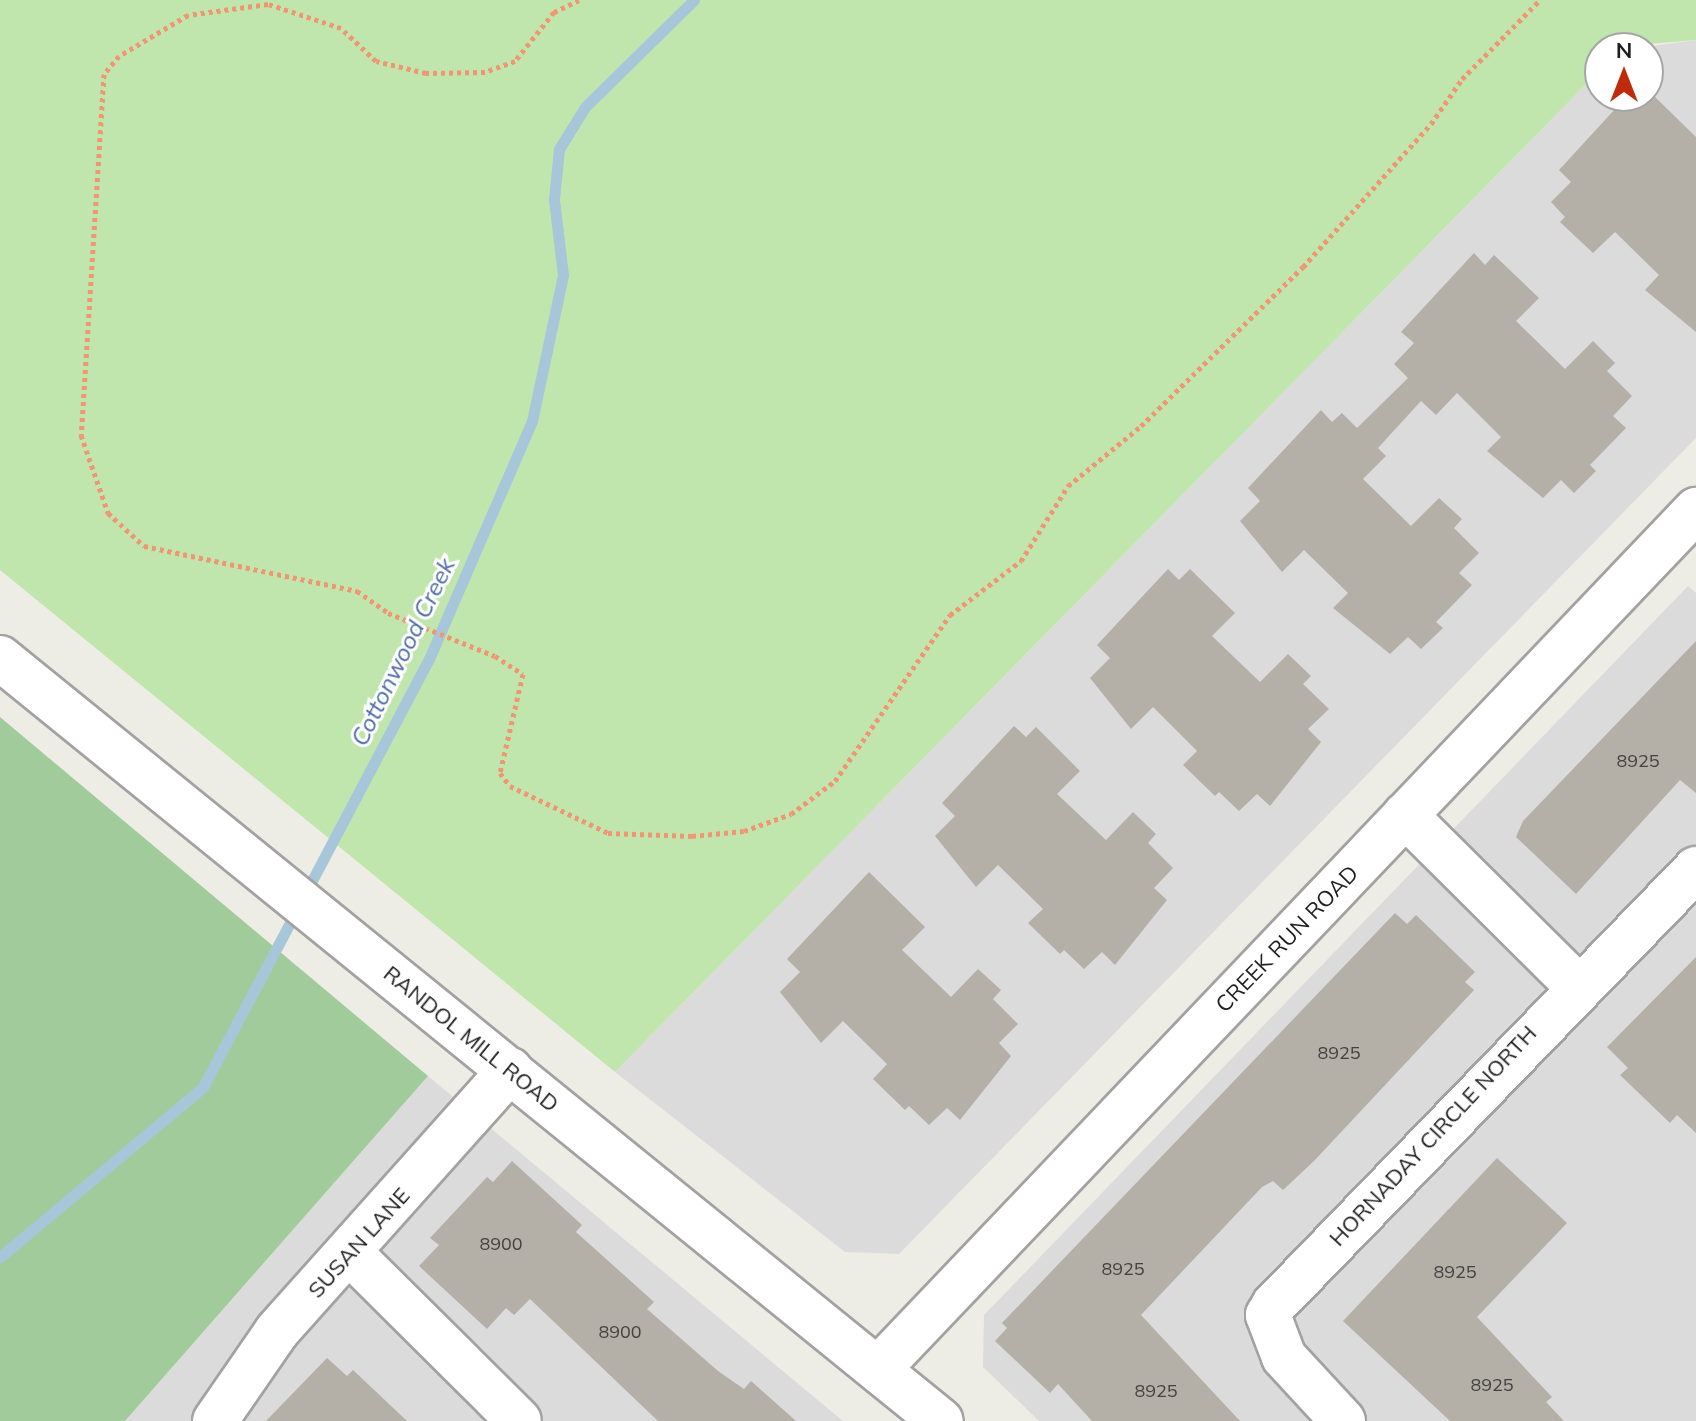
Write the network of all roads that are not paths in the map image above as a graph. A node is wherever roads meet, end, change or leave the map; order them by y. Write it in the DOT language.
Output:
graph roads {
  1 [pos="1696,510"];
  2 [pos="0,658"];
  3 [pos="1405,815"];
  4 [pos="1696,869"];
  5 [pos="1576,985"];
  6 [pos="510,1070"];
  7 [pos="352,1255"];
  8 [pos="879,1368"];
  9 [pos="215,1421"];
  10 [pos="519,1421"];
  11 [pos="941,1421"];
  12 [pos="1343,1421"];
  1 -- 3 [label="street, CREEK RUN ROAD"];
  2 -- 6 [label="street, RANDOL MILL ROAD"];
  3 -- 5 [label="street"];
  3 -- 8 [label="street, CREEK RUN ROAD"];
  4 -- 5 [label="street, HORNADAY CIRCLE NORTH"];
  5 -- 12 [label="street, HORNADAY CIRCLE NORTH"];
  6 -- 7 [label="street, SUSAN LANE"];
  6 -- 8 [label="street, RANDOL MILL ROAD"];
  7 -- 9 [label="street, SUSAN LANE"];
  7 -- 10 [label="street"];
  8 -- 11 [label="street, RANDOL MILL ROAD"];
}
